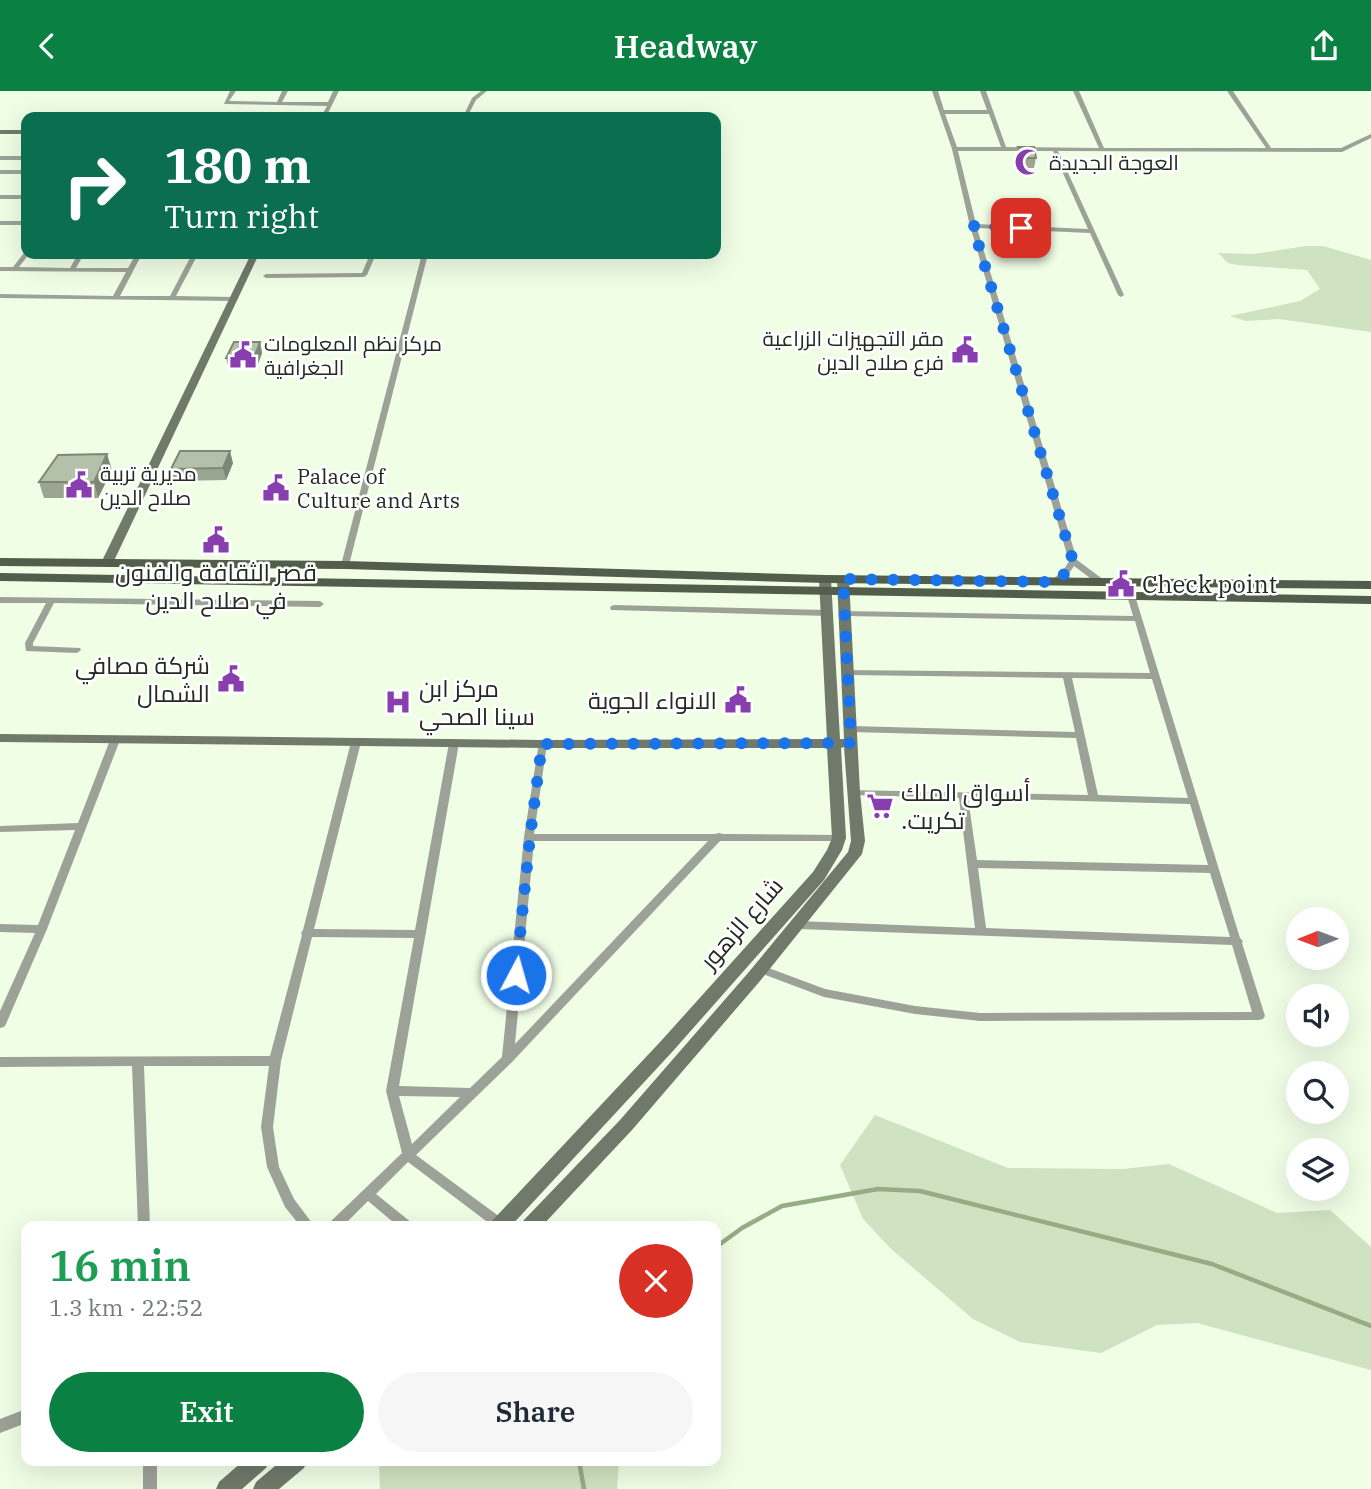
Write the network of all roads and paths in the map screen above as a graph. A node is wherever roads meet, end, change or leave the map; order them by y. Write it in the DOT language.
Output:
graph roads {
  1 [pos="233,91"];
  2 [pos="285,91"];
  3 [pos="336,91"];
  4 [pos="484,91"];
  5 [pos="935,91"];
  6 [pos="984,91"];
  7 [pos="1076,91"];
  8 [pos="1230,91"];
  9 [pos="278,104"];
  10 [pos="330,104"];
  11 [pos="991,111"];
  12 [pos="326,112"];
  13 [pos="468,112"];
  14 [pos="942,112"];
  15 [pos="0,130"];
  16 [pos="21,130"];
  17 [pos="1371,136"];
  18 [pos="1363,141"];
  19 [pos="1371,142"];
  20 [pos="955,149"];
  21 [pos="1004,149"];
  22 [pos="1102,149"];
  23 [pos="1055,150"];
  24 [pos="1270,151"];
  25 [pos="0,158"];
  26 [pos="21,158"];
  27 [pos="0,172"];
  28 [pos="21,172"];
  29 [pos="0,197"];
  30 [pos="21,197"];
  31 [pos="0,223"];
  32 [pos="21,223"];
  33 [pos="973,226"];
  34 [pos="1092,231"];
  35 [pos="22,259"];
  36 [pos="78,259"];
  37 [pos="136,259"];
  38 [pos="192,259"];
  39 [pos="253,259"];
  40 [pos="371,259"];
  41 [pos="424,259"];
  42 [pos="0,269"];
  43 [pos="15,269"];
  44 [pos="72,269"];
  45 [pos="130,270"];
  46 [pos="266,276"];
  47 [pos="1121,295"];
  48 [pos="0,296"];
  49 [pos="115,298"];
  50 [pos="172,298"];
  51 [pos="233,299"];
  52 [pos="1073,561"];
  53 [pos="0,562"];
  54 [pos="107,563"];
  55 [pos="345,565"];
  56 [pos="0,577"];
  57 [pos="1053,582"];
  58 [pos="1101,582"];
  59 [pos="1246,584"];
  60 [pos="1371,585"];
  61 [pos="826,586"];
  62 [pos="844,586"];
  63 [pos="1132,599"];
  64 [pos="0,600"];
  65 [pos="1256,600"];
  66 [pos="1371,600"];
  67 [pos="51,601"];
  68 [pos="320,604"];
  69 [pos="614,608"];
  70 [pos="828,613"];
  71 [pos="846,613"];
  72 [pos="1138,619"];
  73 [pos="77,650"];
  74 [pos="848,672"];
  75 [pos="1067,676"];
  76 [pos="1155,677"];
  77 [pos="1081,735"];
  78 [pos="851,736"];
  79 [pos="0,738"];
  80 [pos="115,740"];
  81 [pos="356,742"];
  82 [pos="454,743"];
  83 [pos="542,744"];
  84 [pos="834,744"];
  85 [pos="853,792"];
  86 [pos="962,795"];
  87 [pos="1094,798"];
  88 [pos="1193,801"];
  89 [pos="82,827"];
  90 [pos="0,829"];
  91 [pos="530,837"];
  92 [pos="719,837"];
  93 [pos="839,838"];
  94 [pos="973,864"];
  95 [pos="1214,869"];
  96 [pos="798,925"];
  97 [pos="0,927"];
  98 [pos="43,929"];
  99 [pos="981,932"];
  100 [pos="306,933"];
  101 [pos="420,934"];
  102 [pos="1238,941"];
  103 [pos="761,969"];
  104 [pos="0,1024"];
  105 [pos="508,1059"];
  106 [pos="275,1061"];
  107 [pos="0,1062"];
  108 [pos="138,1062"];
  109 [pos="392,1091"];
  110 [pos="473,1093"];
  111 [pos="409,1156"];
  112 [pos="369,1195"];
  113 [pos="144,1221"];
  114 [pos="304,1221"];
  115 [pos="340,1221"];
  116 [pos="401,1221"];
  117 [pos="493,1221"];
  118 [pos="504,1221"];
  119 [pos="535,1221"];
  120 [pos="21,1418"];
  121 [pos="0,1426"];
  122 [pos="150,1466"];
  123 [pos="253,1466"];
  124 [pos="290,1466"];
  125 [pos="150,1489"];
  126 [pos="226,1489"];
  127 [pos="263,1489"];
  1 -- 9 [label="street"];
  2 -- 9 [label="street"];
  3 -- 10 [label="street"];
  4 -- 13 [label="street"];
  5 -- 14 [label="street"];
  6 -- 11 [label="street"];
  7 -- 22 [label="street"];
  8 -- 24 [label="street"];
  9 -- 10 [label="street"];
  10 -- 12 [label="street"];
  11 -- 14 [label="street"];
  11 -- 21 [label="street"];
  14 -- 20 [label="street"];
  15 -- 16 [label="main road"];
  17 -- 18 [label="street"];
  18 -- 19 [label="street"];
  18 -- 24 [label="street"];
  20 -- 21 [label="street"];
  20 -- 33 [label="street"];
  21 -- 23 [label="street"];
  22 -- 23 [label="street"];
  22 -- 24 [label="street"];
  23 -- 34 [label="street"];
  25 -- 26 [label="street"];
  27 -- 28 [label="street"];
  29 -- 30 [label="street"];
  31 -- 32 [label="street"];
  33 -- 34 [label="street"];
  33 -- 52 [label="street"];
  34 -- 47 [label="street"];
  35 -- 43 [label="street"];
  36 -- 44 [label="street"];
  37 -- 45 [label="street"];
  38 -- 50 [label="street"];
  39 -- 51 [label="main road"];
  40 -- 46 [label="street"];
  41 -- 55 [label="street"];
  42 -- 43 [label="street"];
  43 -- 44 [label="street"];
  44 -- 45 [label="street"];
  45 -- 49 [label="street"];
  48 -- 49 [label="street"];
  49 -- 50 [label="street"];
  50 -- 51 [label="street"];
  51 -- 54 [label="main road"];
  52 -- 57 [label="street"];
  52 -- 58 [label="street"];
  53 -- 54 [label="main road"];
  54 -- 55 [label="main road"];
  55 -- 61 [label="main road"];
  56 -- 61 [label="main road"];
  57 -- 58 [label="main road"];
  57 -- 62 [label="main road"];
  58 -- 59 [label="main road"];
  59 -- 60 [label="main road"];
  59 -- 65 [label="main road"];
  61 -- 62 [label="main road"];
  61 -- 70 [label="main road"];
  62 -- 63 [label="main road"];
  62 -- 71 [label="main road, شارع الزهور"];
  63 -- 65 [label="main road"];
  63 -- 72 [label="street"];
  64 -- 67 [label="street"];
  65 -- 66 [label="main road"];
  67 -- 68 [label="street"];
  67 -- 73 [label="street"];
  69 -- 70 [label="street"];
  70 -- 84 [label="main road"];
  71 -- 72 [label="street"];
  71 -- 74 [label="main road, شارع الزهور"];
  72 -- 76 [label="street"];
  74 -- 75 [label="street"];
  74 -- 78 [label="main road, شارع الزهور"];
  75 -- 76 [label="street"];
  75 -- 77 [label="street"];
  76 -- 88 [label="street"];
  77 -- 78 [label="street"];
  77 -- 87 [label="street"];
  78 -- 84 [label="main road"];
  78 -- 85 [label="main road, شارع الزهور"];
  79 -- 80 [label="main road"];
  80 -- 81 [label="main road"];
  80 -- 89 [label="street"];
  81 -- 82 [label="main road"];
  81 -- 100 [label="street"];
  82 -- 83 [label="main road"];
  82 -- 101 [label="street"];
  83 -- 84 [label="main road"];
  83 -- 91 [label="street"];
  84 -- 93 [label="main road"];
  85 -- 86 [label="street"];
  85 -- 96 [label="main road, شارع الزهور"];
  86 -- 87 [label="street"];
  86 -- 94 [label="street"];
  87 -- 88 [label="street"];
  88 -- 95 [label="street"];
  89 -- 90 [label="street"];
  89 -- 98 [label="street"];
  91 -- 92 [label="street"];
  91 -- 105 [label="street"];
  92 -- 93 [label="street"];
  92 -- 105 [label="street"];
  93 -- 118 [label="main road, شارع الزهور"];
  94 -- 95 [label="street"];
  94 -- 99 [label="street"];
  95 -- 102 [label="street"];
  96 -- 99 [label="street"];
  96 -- 103 [label="main road, شارع الزهور"];
  97 -- 98 [label="street"];
  98 -- 104 [label="street"];
  99 -- 102 [label="street"];
  100 -- 101 [label="street"];
  100 -- 106 [label="street"];
  101 -- 109 [label="street"];
  102 -- 103 [label="street"];
  103 -- 119 [label="main road, شارع الزهور"];
  105 -- 110 [label="street"];
  106 -- 108 [label="street"];
  106 -- 114 [label="street"];
  107 -- 108 [label="street"];
  108 -- 113 [label="street"];
  109 -- 110 [label="street"];
  109 -- 111 [label="street"];
  110 -- 111 [label="street"];
  111 -- 112 [label="street"];
  111 -- 117 [label="street"];
  112 -- 115 [label="street"];
  112 -- 116 [label="street"];
  120 -- 121 [label="street"];
  122 -- 125 [label="street"];
  123 -- 126 [label="main road"];
  124 -- 127 [label="main road"];
}
